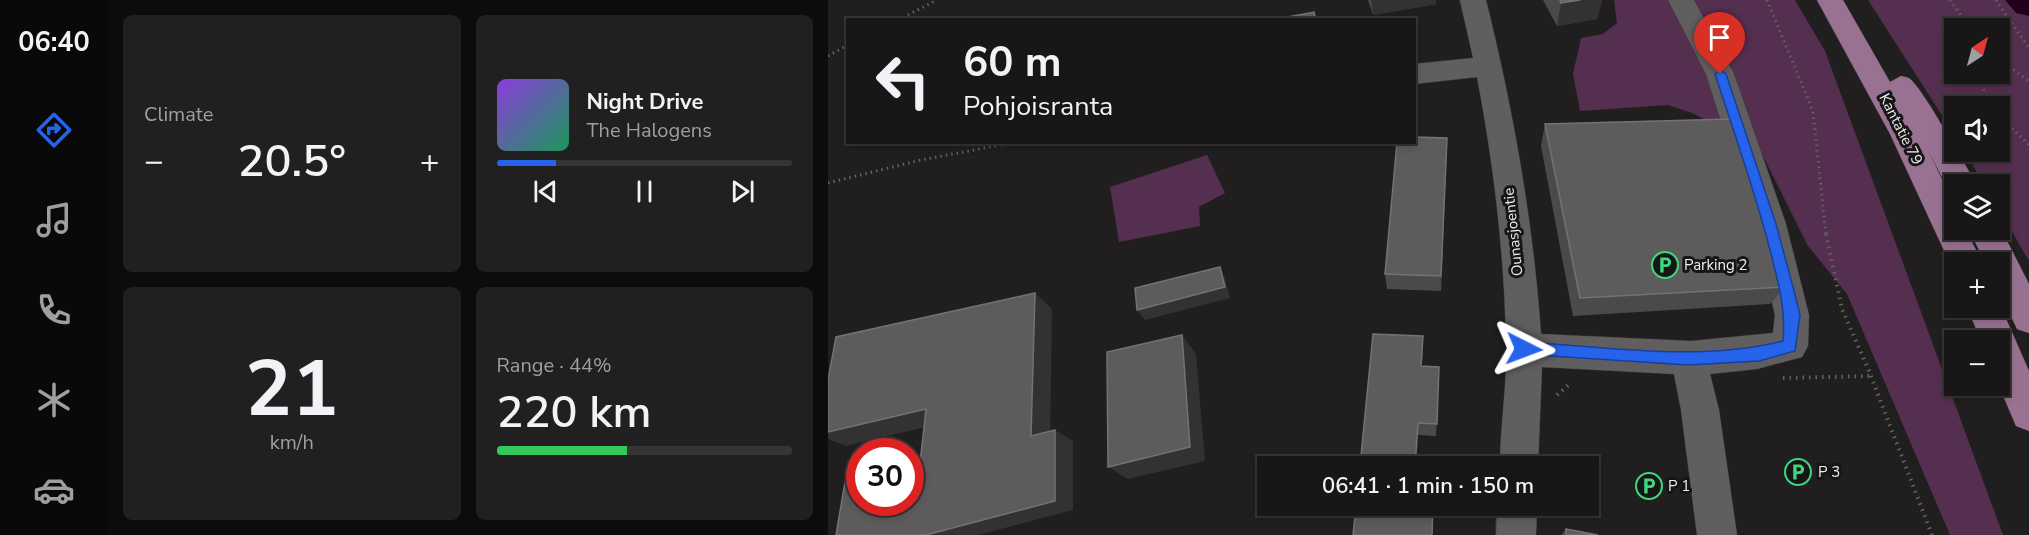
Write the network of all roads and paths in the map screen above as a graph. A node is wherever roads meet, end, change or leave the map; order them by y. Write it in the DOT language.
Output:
graph roads {
  1 [pos="937,0"];
  2 [pos="1473,0"];
  3 [pos="1681,0"];
  4 [pos="1767,0"];
  5 [pos="1830,0"];
  6 [pos="1840,0"];
  7 [pos="1950,0"];
  8 [pos="1996,0"];
  9 [pos="902,18"];
  10 [pos="1961,18"];
  11 [pos="846,46"];
  12 [pos="2029,48"];
  13 [pos="828,56"];
  14 [pos="1489,66"];
  15 [pos="2010,67"];
  16 [pos="1416,74"];
  17 [pos="2029,81"];
  18 [pos="2010,127"];
  19 [pos="1005,144"];
  20 [pos="2029,145"];
  21 [pos="1955,174"];
  22 [pos="828,183"];
  23 [pos="1990,240"];
  24 [pos="1961,252"];
  25 [pos="2029,318"];
  26 [pos="1524,349"];
  27 [pos="1688,358"];
  28 [pos="2010,369"];
  29 [pos="2029,413"];
  30 [pos="1519,456"];
  31 [pos="1517,516"];
  32 [pos="1516,535"];
  33 [pos="1717,535"];
  34 [pos="1932,535"];
  1 -- 9 [label="path"];
  2 -- 14 [label="street, Ounasjoentie"];
  3 -- 27 [label="street"];
  4 -- 34 [label="path"];
  5 -- 24 [label="main road, Kantatie 79"];
  6 -- 21 [label="main road, Kantatie 79"];
  7 -- 10 [label="path"];
  8 -- 12 [label="path"];
  11 -- 13 [label="path"];
  14 -- 16 [label="street"];
  14 -- 26 [label="street, Ounasjoentie"];
  15 -- 17 [label="path"];
  18 -- 20 [label="path"];
  19 -- 22 [label="path"];
  23 -- 25 [label="main road"];
  26 -- 27 [label="street"];
  26 -- 30 [label="street, Ounasjoentie"];
  27 -- 33 [label="street"];
  28 -- 29 [label="main road"];
  31 -- 32 [label="street"];
}
